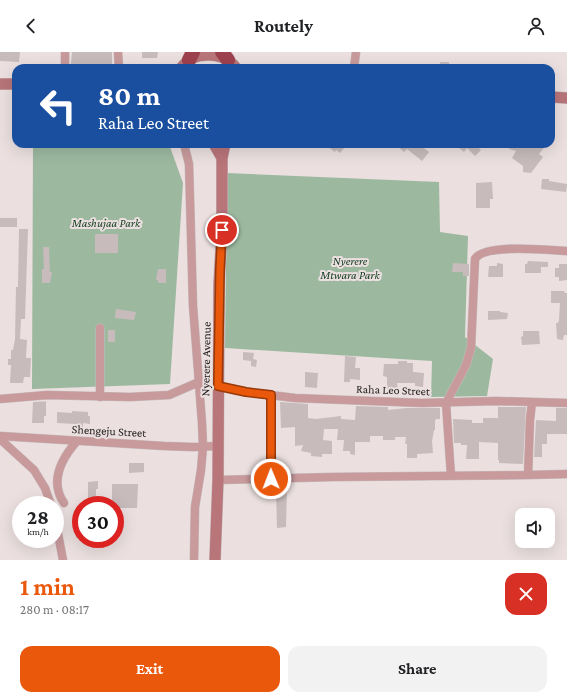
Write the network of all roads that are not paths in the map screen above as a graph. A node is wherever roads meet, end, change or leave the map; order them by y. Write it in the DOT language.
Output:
graph roads {
  1 [pos="65,52"];
  2 [pos="118,52"];
  3 [pos="356,52"];
  4 [pos="188,60"];
  5 [pos="232,63"];
  6 [pos="65,64"];
  7 [pos="119,64"];
  8 [pos="354,64"];
  9 [pos="0,84"];
  10 [pos="12,84"];
  11 [pos="555,97"];
  12 [pos="567,98"];
  13 [pos="185,148"];
  14 [pos="216,148"];
  15 [pos="224,148"];
  16 [pos="222,158"];
  17 [pos="567,251"];
  18 [pos="100,328"];
  19 [pos="199,382"];
  20 [pos="218,386"];
  21 [pos="271,395"];
  22 [pos="100,397"];
  23 [pos="0,400"];
  24 [pos="532,402"];
  25 [pos="446,403"];
  26 [pos="567,403"];
  27 [pos="0,438"];
  28 [pos="77,441"];
  29 [pos="218,446"];
  30 [pos="203,447"];
  31 [pos="567,474"];
  32 [pos="528,475"];
  33 [pos="451,476"];
  34 [pos="271,479"];
  35 [pos="218,480"];
  36 [pos="48,496"];
  37 [pos="61,496"];
  38 [pos="61,548"];
  39 [pos="63,560"];
  40 [pos="194,560"];
  41 [pos="215,560"];
  1 -- 6 [label="street"];
  2 -- 7 [label="street"];
  3 -- 8 [label="street"];
  4 -- 5 [label="street"];
  9 -- 10 [label="street"];
  11 -- 12 [label="street"];
  13 -- 19 [label="street"];
  14 -- 16 [label="street"];
  15 -- 16 [label="street, Nyerere Avenue"];
  16 -- 20 [label="street, Nyerere Avenue"];
  17 -- 25 [label="street"];
  18 -- 22 [label="street"];
  19 -- 22 [label="street"];
  19 -- 30 [label="street"];
  20 -- 21 [label="street, Raha Leo Street"];
  20 -- 29 [label="street, Nyerere Avenue"];
  21 -- 25 [label="street, Raha Leo Street"];
  21 -- 34 [label="street"];
  22 -- 23 [label="street"];
  24 -- 25 [label="street, Raha Leo Street"];
  24 -- 26 [label="street, Raha Leo Street"];
  24 -- 32 [label="street"];
  25 -- 33 [label="street"];
  27 -- 28 [label="street, Shengeju Street"];
  27 -- 36 [label="street"];
  28 -- 30 [label="street, Shengeju Street"];
  28 -- 37 [label="street"];
  29 -- 30 [label="street, Shengeju Street"];
  29 -- 35 [label="street, Nyerere Avenue"];
  30 -- 40 [label="street"];
  31 -- 32 [label="street"];
  32 -- 33 [label="street"];
  33 -- 34 [label="street"];
  34 -- 35 [label="street"];
  35 -- 41 [label="street, Nyerere Avenue"];
  38 -- 39 [label="street"];
}
